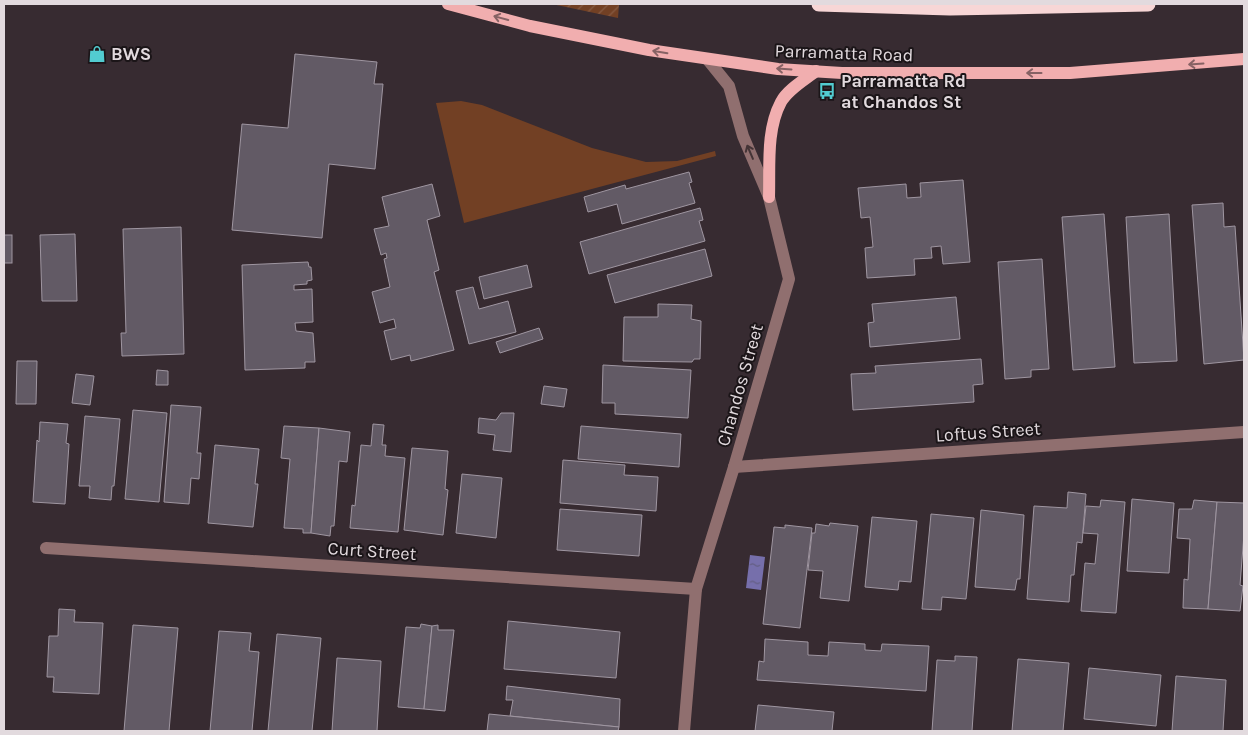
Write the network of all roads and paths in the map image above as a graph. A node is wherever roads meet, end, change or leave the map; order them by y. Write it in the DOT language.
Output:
graph roads {
  1 [pos="448,4"];
  2 [pos="819,4"];
  3 [pos="1148,4"];
  4 [pos="1244,59"];
  5 [pos="708,60"];
  6 [pos="816,71"];
  7 [pos="769,197"];
  8 [pos="1244,432"];
  9 [pos="734,467"];
  10 [pos="46,548"];
  11 [pos="696,589"];
  12 [pos="684,731"];
  5 -- 1 [label="main road, Parramatta Road, one-way"];
  2 -- 3 [label="highway"];
  4 -- 6 [label="main road, Parramatta Road, one-way"];
  6 -- 5 [label="main road, Parramatta Road, one-way"];
  7 -- 5 [label="street, Chandos Street, one-way"];
  6 -- 7 [label="main road"];
  7 -- 9 [label="street, Chandos Street"];
  8 -- 9 [label="street, Loftus Street"];
  9 -- 11 [label="street, Chandos Street"];
  10 -- 11 [label="street, Curt Street"];
  11 -- 12 [label="street, Chandos Street"];
}
